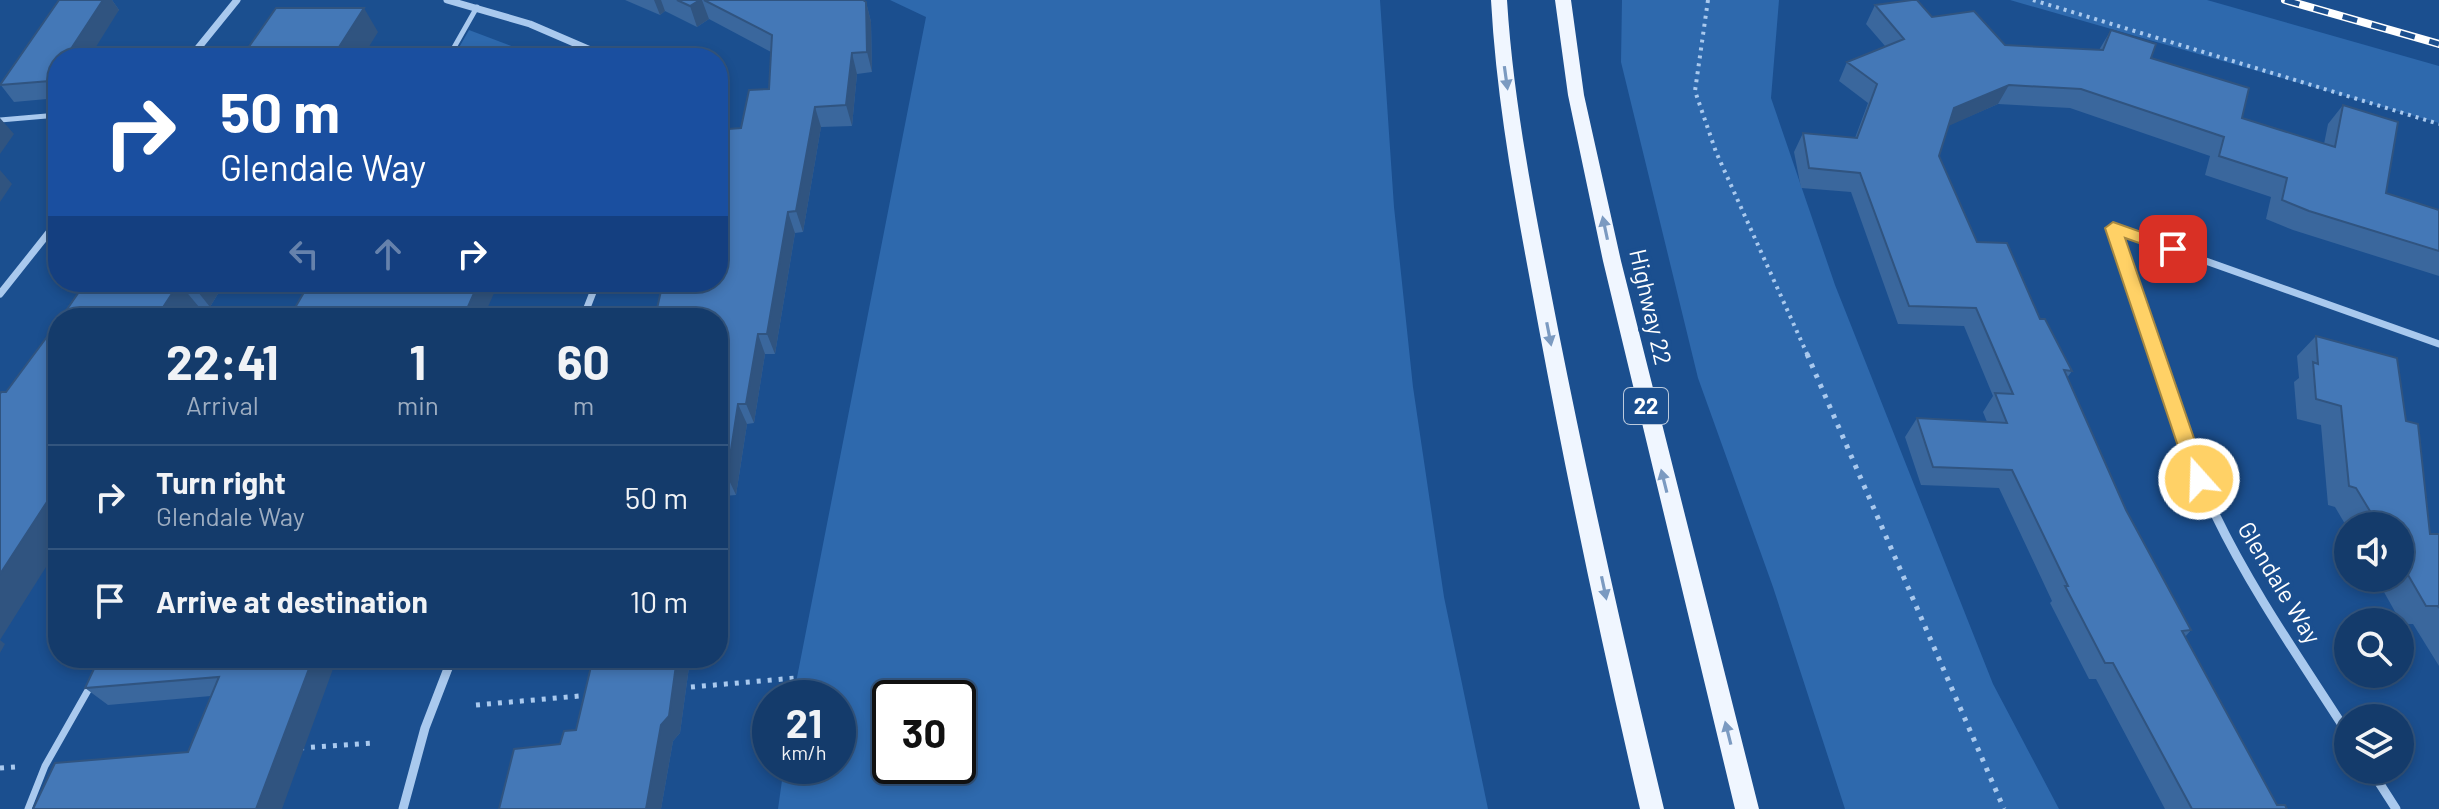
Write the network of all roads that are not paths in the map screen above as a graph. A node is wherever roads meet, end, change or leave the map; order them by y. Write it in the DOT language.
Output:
graph roads {
  1 [pos="237,0"];
  2 [pos="447,0"];
  3 [pos="1499,0"];
  4 [pos="1563,0"];
  5 [pos="477,7"];
  6 [pos="198,48"];
  7 [pos="454,48"];
  8 [pos="588,48"];
  9 [pos="48,116"];
  10 [pos="0,120"];
  11 [pos="48,234"];
  12 [pos="0,294"];
  13 [pos="2439,344"];
  14 [pos="448,668"];
  15 [pos="99,671"];
  16 [pos="2334,712"];
  17 [pos="2380,784"];
  18 [pos="28,809"];
  19 [pos="403,809"];
  20 [pos="1652,809"];
  21 [pos="1747,809"];
  22 [pos="2396,809"];
  1 -- 6 [label="street"];
  2 -- 5 [label="street"];
  3 -- 20 [label="main road, one-way"];
  21 -- 4 [label="main road, Highway 22 / 22, one-way"];
  5 -- 7 [label="lane"];
  5 -- 8 [label="street"];
  9 -- 10 [label="lane"];
  11 -- 12 [label="street"];
  13 -- 16 [label="street, Glendale Way"];
  14 -- 19 [label="street"];
  15 -- 18 [label="lane"];
  17 -- 22 [label="street"];
}
